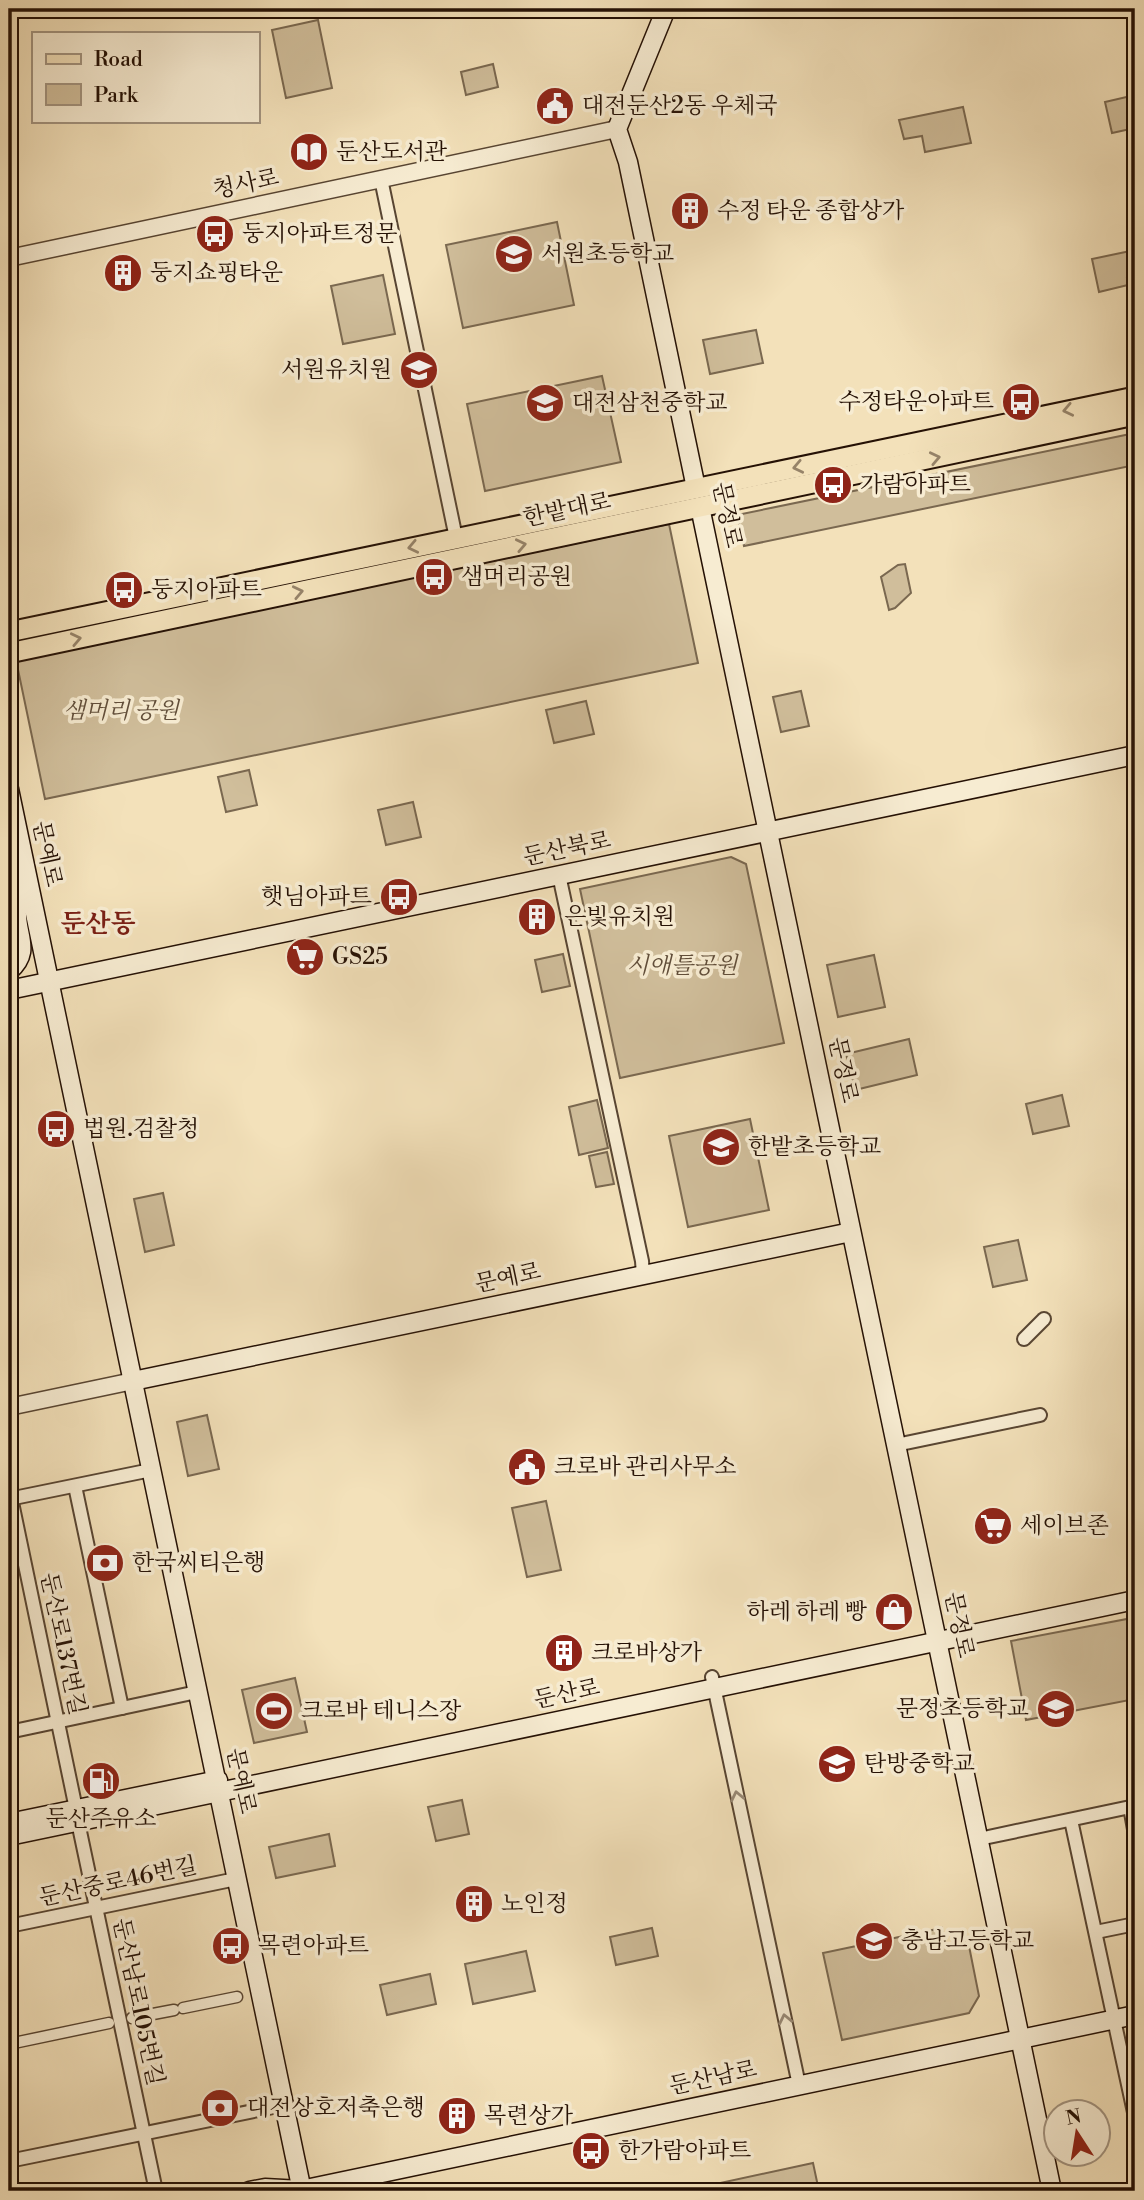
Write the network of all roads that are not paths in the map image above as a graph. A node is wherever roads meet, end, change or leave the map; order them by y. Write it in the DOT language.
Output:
graph roads {
  1 [pos="666,9"];
  2 [pos="617,129"];
  3 [pos="381,179"];
  4 [pos="9,258"];
  5 [pos="1135,397"];
  6 [pos="1135,415"];
  7 [pos="696,488"];
  8 [pos="700,507"];
  9 [pos="456,538"];
  10 [pos="9,618"];
  11 [pos="51,623"];
  12 [pos="9,632"];
  13 [pos="9,653"];
  14 [pos="1135,755"];
  15 [pos="9,789"];
  16 [pos="767,832"];
  17 [pos="26,872"];
  18 [pos="559,875"];
  19 [pos="9,971"];
  20 [pos="50,982"];
  21 [pos="9,990"];
  22 [pos="851,1232"];
  23 [pos="643,1275"];
  24 [pos="1044,1318"];
  25 [pos="1024,1339"];
  26 [pos="133,1381"];
  27 [pos="9,1407"];
  28 [pos="1040,1415"];
  29 [pos="896,1445"];
  30 [pos="151,1470"];
  31 [pos="75,1486"];
  32 [pos="10,1496"];
  33 [pos="1135,1589"];
  34 [pos="1135,1600"];
  35 [pos="936,1636"];
  36 [pos="713,1682"];
  37 [pos="197,1692"];
  38 [pos="122,1708"];
  39 [pos="58,1722"];
  40 [pos="9,1732"];
  41 [pos="217,1785"];
  42 [pos="1133,1807"];
  43 [pos="77,1815"];
  44 [pos="1071,1820"];
  45 [pos="9,1823"];
  46 [pos="1135,1835"];
  47 [pos="9,1836"];
  48 [pos="979,1839"];
  49 [pos="236,1879"];
  50 [pos="97,1908"];
  51 [pos="1135,1924"];
  52 [pos="9,1926"];
  53 [pos="1096,1932"];
  54 [pos="237,1997"];
  55 [pos="1135,2015"];
  56 [pos="132,2018"];
  57 [pos="1115,2019"];
  58 [pos="108,2023"];
  59 [pos="1020,2039"];
  60 [pos="9,2044"];
  61 [pos="799,2085"];
  62 [pos="1133,2096"];
  63 [pos="283,2105"];
  64 [pos="1135,2117"];
  65 [pos="144,2133"];
  66 [pos="9,2161"];
  67 [pos="156,2191"];
  68 [pos="249,2191"];
  69 [pos="300,2191"];
  70 [pos="1052,2191"];
  1 -- 2 [label="main road"];
  2 -- 3 [label="street, 청사로"];
  2 -- 7 [label="main road, 문정로"];
  3 -- 4 [label="street, 청사로"];
  3 -- 9 [label="street"];
  5 -- 7 [label="main road, 한밭대로, one-way"];
  8 -- 6 [label="main road, 한밭대로, one-way"];
  7 -- 8 [label="street, 문정로"];
  7 -- 9 [label="main road, 한밭대로"];
  13 -- 8 [label="main road, 한밭대로, one-way"];
  8 -- 16 [label="main road, 문정로"];
  9 -- 11 [label="main road, 한밭대로, one-way"];
  10 -- 11 [label="main road"];
  11 -- 12 [label="main road, 한밭대로"];
  14 -- 16 [label="main road, 둔산북로"];
  15 -- 17 [label="main road, 문예로"];
  16 -- 18 [label="main road, 둔산북로"];
  16 -- 22 [label="main road, 문정로"];
  17 -- 19 [label="main road"];
  17 -- 20 [label="main road, 문예로"];
  18 -- 20 [label="main road, 둔산북로"];
  18 -- 23 [label="street"];
  20 -- 21 [label="main road, 둔산북로"];
  20 -- 26 [label="main road, 문예로"];
  22 -- 23 [label="main road, 문예로"];
  22 -- 29 [label="main road, 문정로"];
  23 -- 26 [label="main road, 문예로"];
  24 -- 25 [label="street"];
  26 -- 27 [label="street"];
  26 -- 30 [label="main road, 문예로"];
  28 -- 29 [label="street"];
  29 -- 35 [label="main road, 문정로"];
  30 -- 31 [label="street"];
  30 -- 37 [label="main road, 문예로"];
  31 -- 32 [label="street"];
  31 -- 38 [label="street"];
  32 -- 39 [label="street, 둔산로137번길"];
  33 -- 35 [label="main road, 둔산로"];
  34 -- 35 [label="main road, 둔산로"];
  35 -- 36 [label="main road, 둔산로"];
  35 -- 48 [label="main road, 문정로"];
  36 -- 41 [label="main road, 둔산로"];
  61 -- 36 [label="street, one-way"];
  37 -- 38 [label="street"];
  37 -- 41 [label="main road, 문예로"];
  38 -- 39 [label="street"];
  39 -- 40 [label="street"];
  39 -- 43 [label="street, 둔산로137번길"];
  41 -- 43 [label="main road, 둔산로"];
  41 -- 49 [label="main road, 문예로"];
  42 -- 44 [label="street"];
  42 -- 46 [label="street"];
  43 -- 45 [label="main road, 둔산로"];
  43 -- 47 [label="main road, 둔산로"];
  43 -- 50 [label="street, 둔산남로105번길"];
  44 -- 48 [label="street"];
  44 -- 53 [label="street"];
  48 -- 59 [label="main road, 문정로"];
  49 -- 50 [label="street, 둔산중로46번길"];
  49 -- 63 [label="main road, 문예로"];
  50 -- 52 [label="street, 둔산중로46번길"];
  50 -- 65 [label="street, 둔산남로105번길"];
  51 -- 53 [label="street"];
  53 -- 57 [label="street"];
  54 -- 56 [label="street"];
  55 -- 57 [label="main road, 둔산남로"];
  57 -- 59 [label="main road, 둔산남로"];
  57 -- 62 [label="street"];
  58 -- 60 [label="street"];
  59 -- 61 [label="main road, 둔산남로"];
  59 -- 70 [label="main road, 문정로"];
  61 -- 69 [label="main road, 둔산남로"];
  62 -- 64 [label="street"];
  63 -- 65 [label="street"];
  63 -- 69 [label="main road, 문예로"];
  65 -- 66 [label="street"];
  65 -- 67 [label="street, 둔산남로105번길"];
  68 -- 69 [label="main road, 둔산남로"];
}
